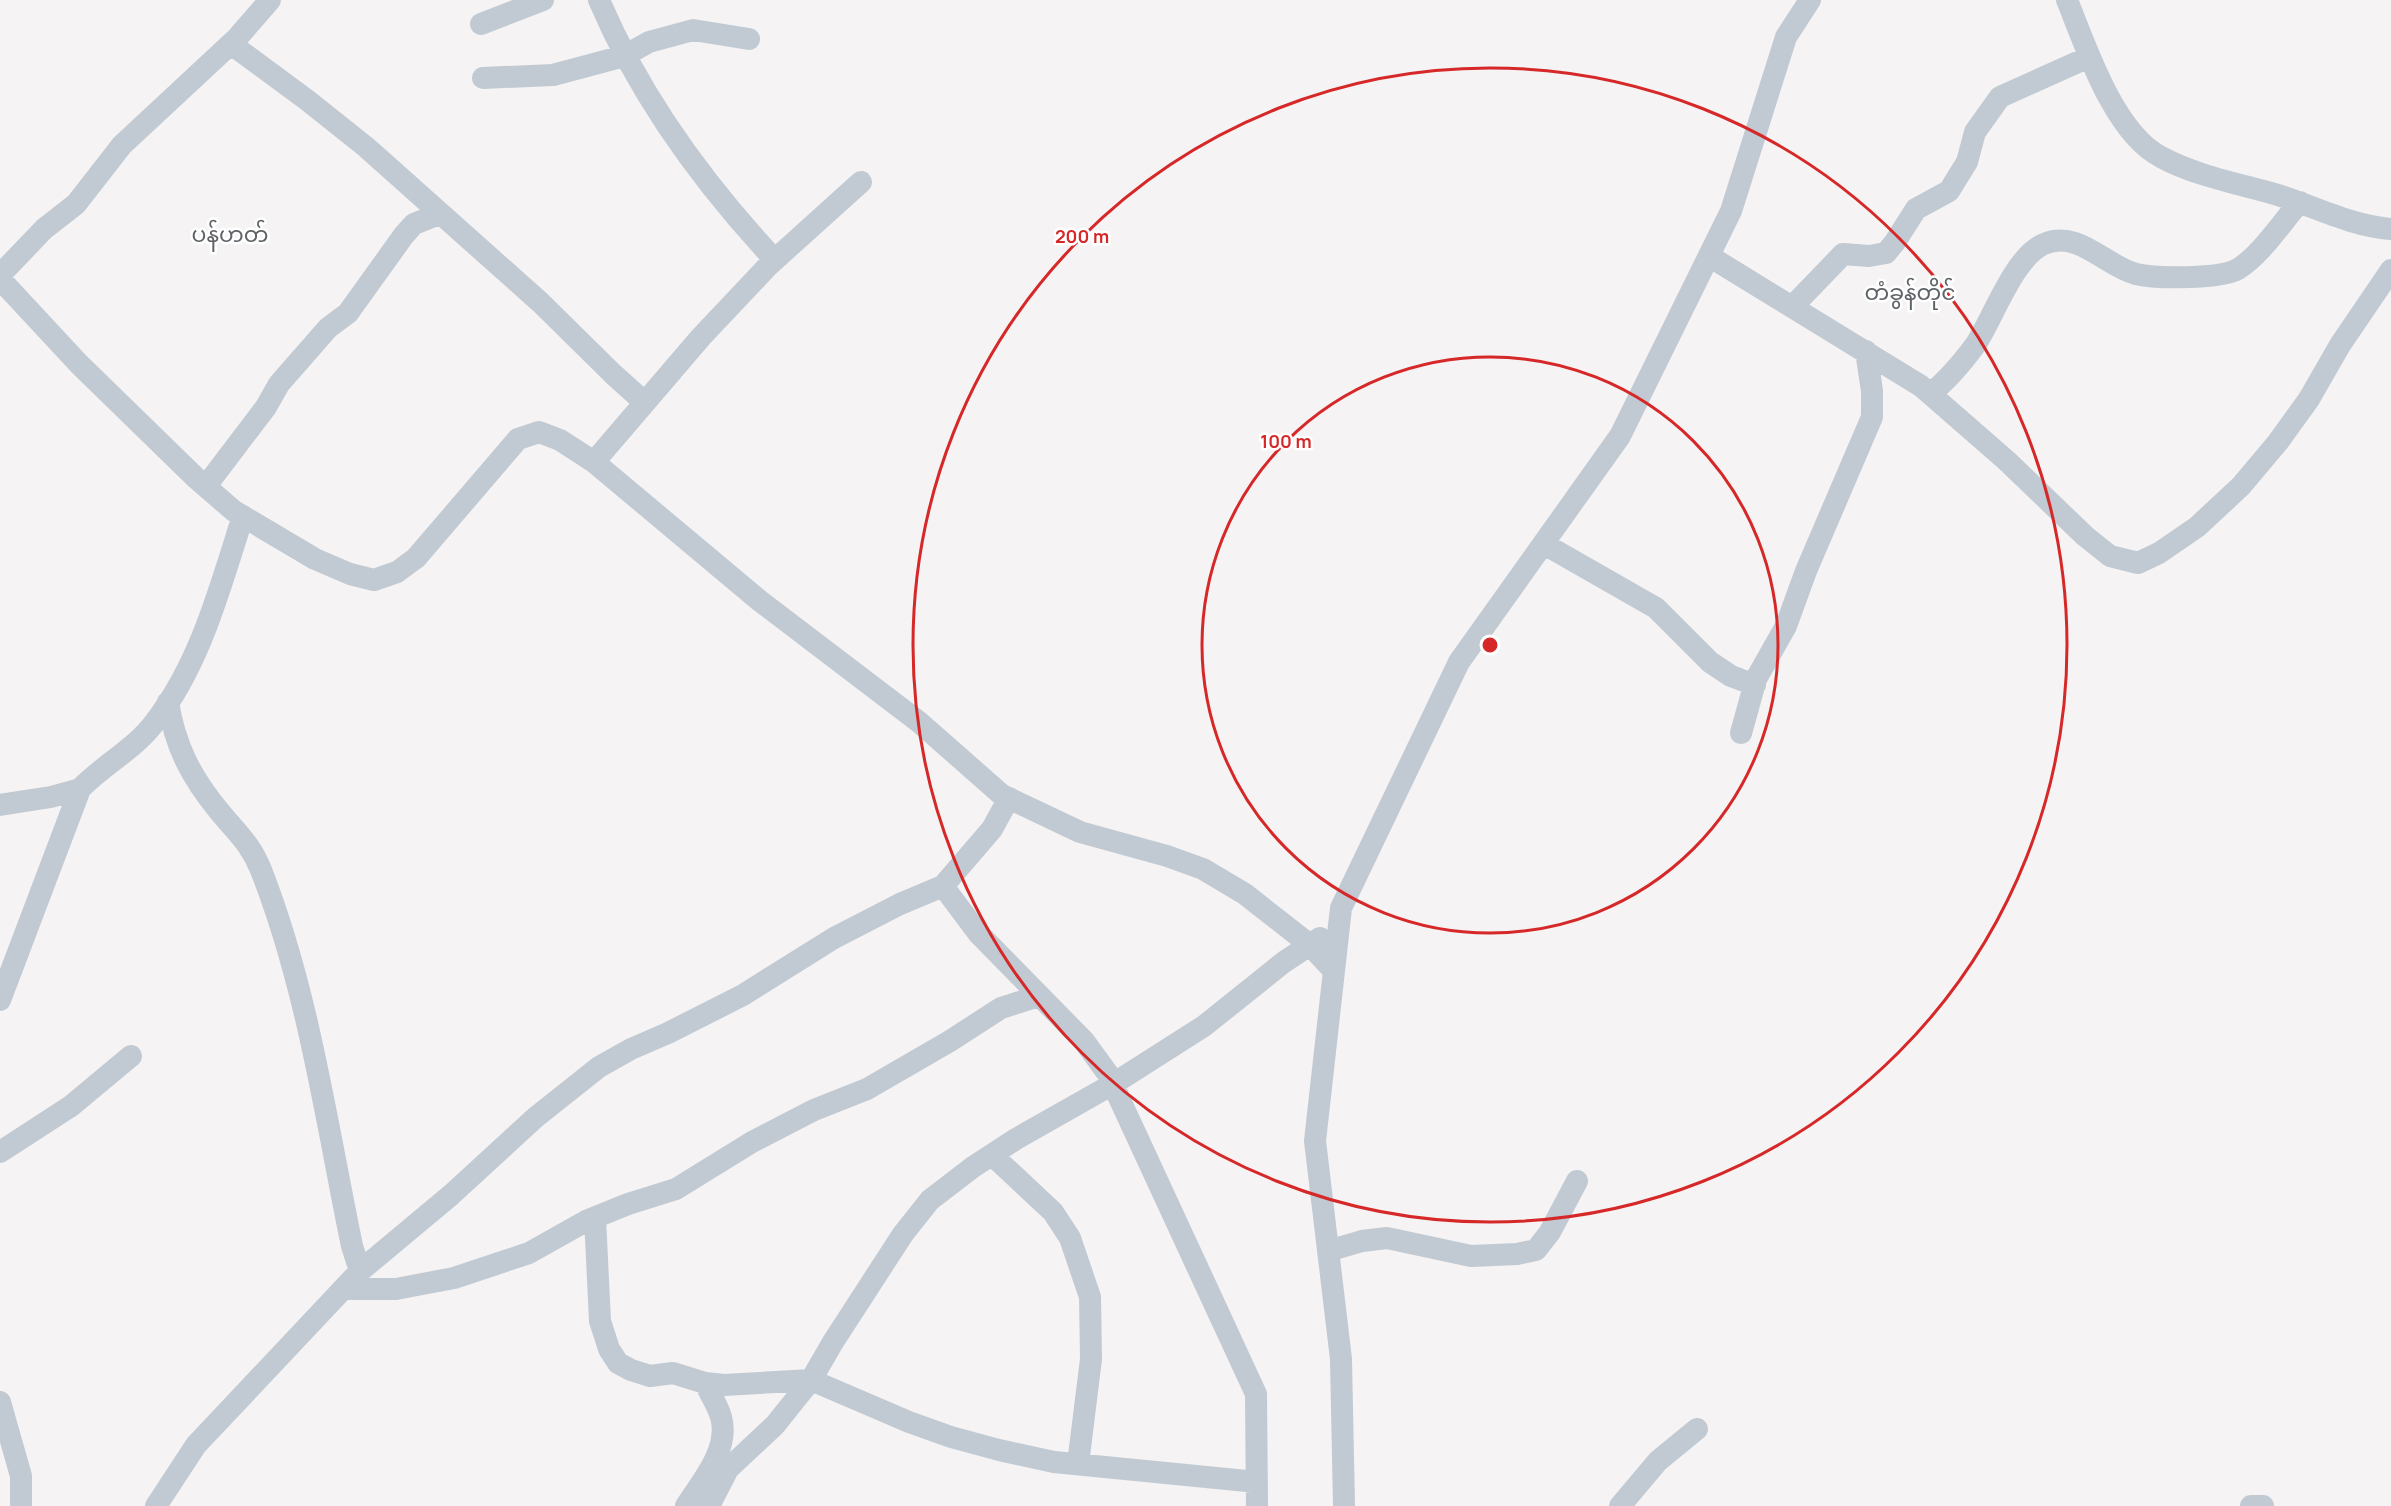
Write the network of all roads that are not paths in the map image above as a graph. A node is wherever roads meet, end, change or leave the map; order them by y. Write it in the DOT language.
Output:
graph roads {
  1 [pos="270,0"];
  2 [pos="543,0"];
  3 [pos="599,0"];
  4 [pos="1810,0"];
  5 [pos="2067,0"];
  6 [pos="481,24"];
  7 [pos="749,39"];
  8 [pos="231,44"];
  9 [pos="624,56"];
  10 [pos="2089,57"];
  11 [pos="483,78"];
  12 [pos="861,182"];
  13 [pos="2300,202"];
  14 [pos="439,214"];
  15 [pos="2391,229"];
  16 [pos="1709,256"];
  17 [pos="775,260"];
  18 [pos="2391,270"];
  19 [pos="0,277"];
  20 [pos="1792,306"];
  21 [pos="1866,351"];
  22 [pos="1930,394"];
  23 [pos="644,402"];
  24 [pos="594,462"];
  25 [pos="206,486"];
  26 [pos="243,516"];
  27 [pos="1544,544"];
  28 [pos="1755,685"];
  29 [pos="168,702"];
  30 [pos="1741,733"];
  31 [pos="80,789"];
  32 [pos="1009,798"];
  33 [pos="0,805"];
  34 [pos="943,886"];
  35 [pos="1340,924"];
  36 [pos="1310,945"];
  37 [pos="1334,971"];
  38 [pos="1039,996"];
  39 [pos="0,1000"];
  40 [pos="131,1056"];
  41 [pos="1113,1084"];
  42 [pos="0,1152"];
  43 [pos="992,1155"];
  44 [pos="1577,1181"];
  45 [pos="595,1218"];
  46 [pos="1328,1251"];
  47 [pos="360,1271"];
  48 [pos="344,1289"];
  49 [pos="811,1380"];
  50 [pos="705,1383"];
  51 [pos="0,1401"];
  52 [pos="1697,1429"];
  53 [pos="1077,1464"];
  54 [pos="1257,1482"];
  55 [pos="21,1506"];
  56 [pos="156,1506"];
  57 [pos="686,1506"];
  58 [pos="709,1506"];
  59 [pos="1257,1506"];
  60 [pos="1344,1506"];
  61 [pos="1620,1506"];
  62 [pos="2251,1506"];
  63 [pos="2263,1506"];
  1 -- 8 [label="street"];
  2 -- 6 [label="street"];
  3 -- 9 [label="street"];
  4 -- 16 [label="street"];
  5 -- 10 [label="street"];
  7 -- 9 [label="street"];
  8 -- 14 [label="street"];
  8 -- 19 [label="street"];
  9 -- 11 [label="street"];
  9 -- 17 [label="street"];
  10 -- 13 [label="street"];
  10 -- 20 [label="street"];
  12 -- 17 [label="street"];
  13 -- 15 [label="street"];
  13 -- 22 [label="street"];
  14 -- 23 [label="street"];
  14 -- 25 [label="street"];
  16 -- 20 [label="street"];
  16 -- 27 [label="street"];
  17 -- 23 [label="street"];
  18 -- 22 [label="street"];
  19 -- 25 [label="street"];
  20 -- 21 [label="street"];
  21 -- 22 [label="street"];
  21 -- 28 [label="street"];
  23 -- 24 [label="street"];
  24 -- 26 [label="street"];
  24 -- 32 [label="street"];
  25 -- 26 [label="street"];
  26 -- 29 [label="street"];
  27 -- 28 [label="street"];
  27 -- 35 [label="street"];
  28 -- 30 [label="street"];
  29 -- 31 [label="street"];
  29 -- 47 [label="street"];
  31 -- 33 [label="street"];
  31 -- 39 [label="street"];
  32 -- 34 [label="street"];
  32 -- 36 [label="street"];
  34 -- 38 [label="street"];
  34 -- 47 [label="street"];
  35 -- 36 [label="street"];
  35 -- 37 [label="street"];
  36 -- 37 [label="street"];
  36 -- 41 [label="street"];
  37 -- 46 [label="street"];
  38 -- 41 [label="street"];
  38 -- 45 [label="street"];
  40 -- 42 [label="street"];
  41 -- 43 [label="street"];
  41 -- 54 [label="street"];
  43 -- 49 [label="street"];
  43 -- 53 [label="street"];
  44 -- 46 [label="street"];
  45 -- 48 [label="street"];
  45 -- 50 [label="street"];
  46 -- 60 [label="street"];
  47 -- 48 [label="street"];
  48 -- 56 [label="street"];
  49 -- 50 [label="street"];
  49 -- 53 [label="street"];
  49 -- 58 [label="street"];
  50 -- 57 [label="street"];
  51 -- 55 [label="street"];
  52 -- 61 [label="street"];
  53 -- 54 [label="street"];
  54 -- 59 [label="street"];
  62 -- 63 [label="street"];
}
